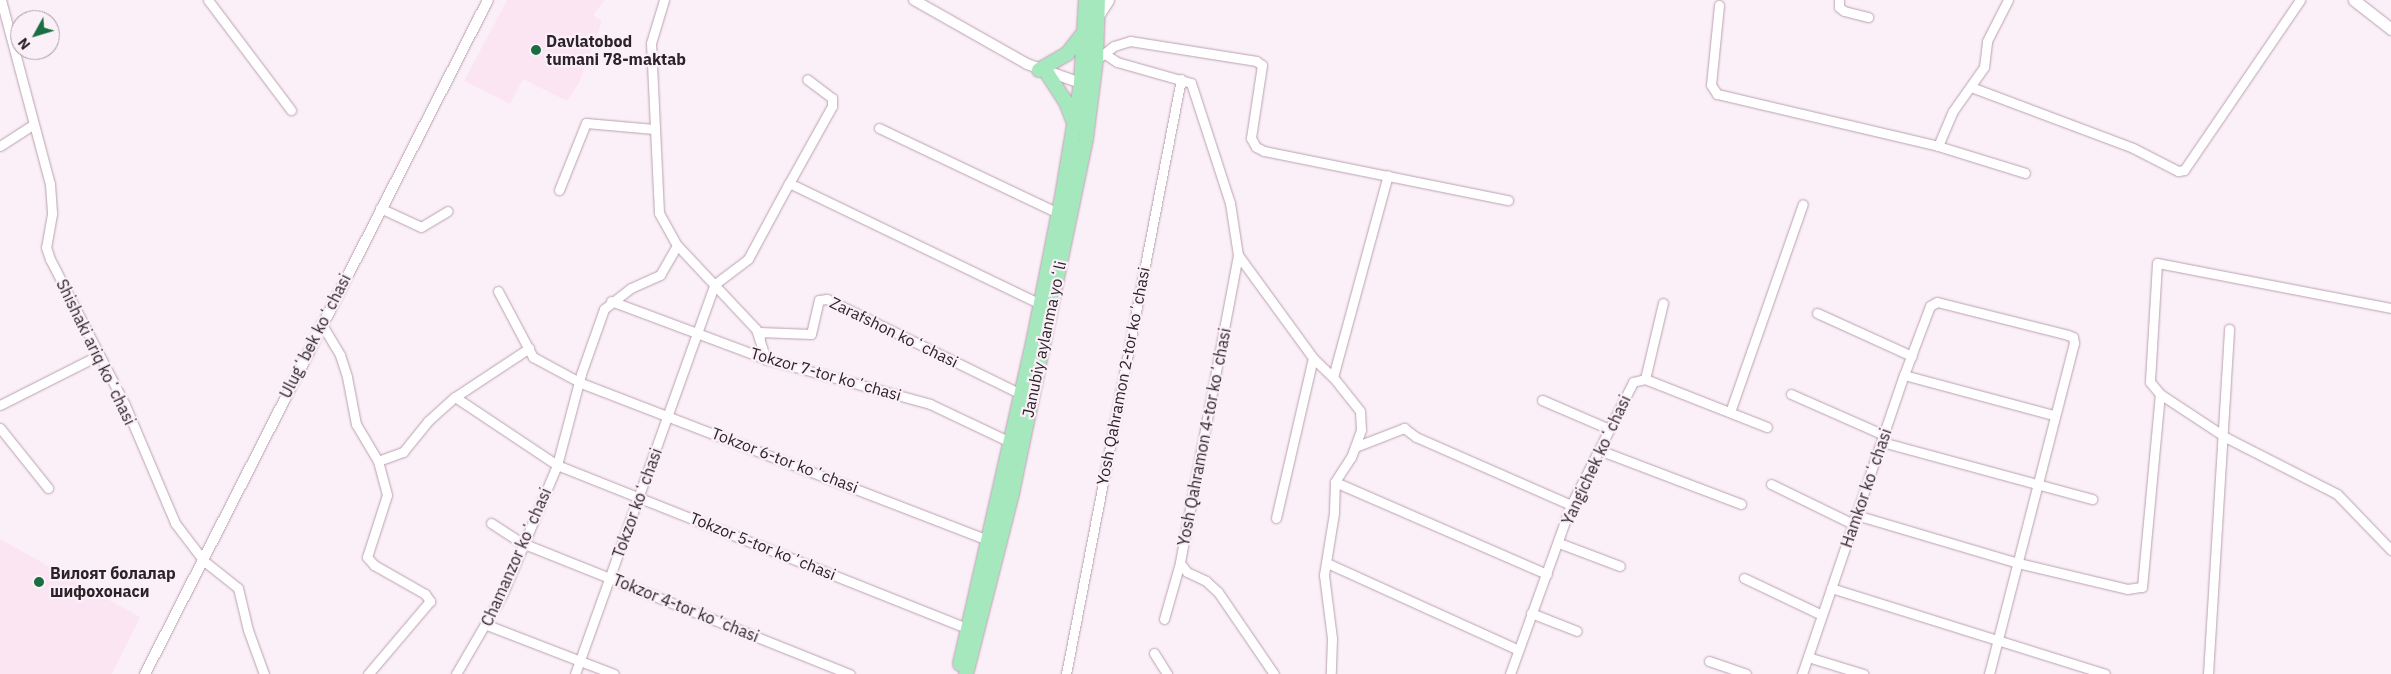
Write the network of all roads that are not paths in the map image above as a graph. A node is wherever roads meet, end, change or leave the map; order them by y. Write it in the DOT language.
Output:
graph roads {
  1 [pos="0,0"];
  2 [pos="208,0"];
  3 [pos="488,0"];
  4 [pos="664,0"];
  5 [pos="914,0"];
  6 [pos="1086,0"];
  7 [pos="1098,0"];
  8 [pos="1108,0"];
  9 [pos="1839,0"];
  10 [pos="2008,0"];
  11 [pos="2300,0"];
  12 [pos="2354,0"];
  13 [pos="1719,5"];
  14 [pos="1097,17"];
  15 [pos="1868,17"];
  16 [pos="2391,29"];
  17 [pos="1084,31"];
  18 [pos="1100,57"];
  19 [pos="1043,71"];
  20 [pos="808,79"];
  21 [pos="1181,79"];
  22 [pos="1081,83"];
  23 [pos="1971,87"];
  24 [pos="291,110"];
  25 [pos="34,124"];
  26 [pos="1075,126"];
  27 [pos="879,128"];
  28 [pos="654,129"];
  29 [pos="0,146"];
  30 [pos="1938,146"];
  31 [pos="2025,173"];
  32 [pos="1388,175"];
  33 [pos="789,183"];
  34 [pos="559,190"];
  35 [pos="1508,200"];
  36 [pos="1803,204"];
  37 [pos="380,208"];
  38 [pos="448,211"];
  39 [pos="1058,213"];
  40 [pos="677,245"];
  41 [pos="1238,255"];
  42 [pos="715,284"];
  43 [pos="498,291"];
  44 [pos="611,301"];
  45 [pos="1663,303"];
  46 [pos="1040,304"];
  47 [pos="2391,308"];
  48 [pos="1817,313"];
  49 [pos="321,322"];
  50 [pos="2229,329"];
  51 [pos="699,332"];
  52 [pos="759,332"];
  53 [pos="529,348"];
  54 [pos="99,354"];
  55 [pos="1912,356"];
  56 [pos="1313,358"];
  57 [pos="766,359"];
  58 [pos="1904,375"];
  59 [pos="1334,377"];
  60 [pos="1645,380"];
  61 [pos="581,383"];
  62 [pos="1021,394"];
  63 [pos="1791,394"];
  64 [pos="2160,394"];
  65 [pos="455,398"];
  66 [pos="1542,400"];
  67 [pos="0,405"];
  68 [pos="1730,412"];
  69 [pos="669,415"];
  70 [pos="2053,415"];
  71 [pos="1767,427"];
  72 [pos="0,428"];
  73 [pos="1609,430"];
  74 [pos="2224,434"];
  75 [pos="1883,438"];
  76 [pos="1010,442"];
  77 [pos="1355,447"];
  78 [pos="1598,450"];
  79 [pos="378,461"];
  80 [pos="557,465"];
  81 [pos="1335,482"];
  82 [pos="1770,484"];
  83 [pos="2039,484"];
  84 [pos="48,488"];
  85 [pos="641,496"];
  86 [pos="2092,499"];
  87 [pos="1741,504"];
  88 [pos="1571,506"];
  89 [pos="1276,518"];
  90 [pos="1855,519"];
  91 [pos="491,523"];
  92 [pos="988,540"];
  93 [pos="522,543"];
  94 [pos="1559,543"];
  95 [pos="2391,550"];
  96 [pos="204,561"];
  97 [pos="1180,563"];
  98 [pos="1327,563"];
  99 [pos="2018,563"];
  100 [pos="1620,566"];
  101 [pos="1546,574"];
  102 [pos="610,577"];
  103 [pos="1744,578"];
  104 [pos="1831,588"];
  105 [pos="1531,613"];
  106 [pos="1822,615"];
  107 [pos="1164,619"];
  108 [pos="487,625"];
  109 [pos="969,629"];
  110 [pos="1577,631"];
  111 [pos="1995,641"];
  112 [pos="1517,649"];
  113 [pos="1154,653"];
  114 [pos="1808,658"];
  115 [pos="580,660"];
  116 [pos="1709,661"];
  117 [pos="145,674"];
  118 [pos="264,674"];
  119 [pos="368,674"];
  120 [pos="456,674"];
  121 [pos="575,674"];
  122 [pos="614,674"];
  123 [pos="850,674"];
  124 [pos="957,674"];
  125 [pos="966,674"];
  126 [pos="1066,674"];
  127 [pos="1168,674"];
  128 [pos="1274,674"];
  129 [pos="1331,674"];
  130 [pos="1510,674"];
  131 [pos="1746,674"];
  132 [pos="1802,674"];
  133 [pos="1863,674"];
  134 [pos="1988,674"];
  135 [pos="2105,674"];
  136 [pos="2208,674"];
  1 -- 25 [label="street, Shishaki ariq koʻchasi"];
  2 -- 24 [label="street"];
  3 -- 37 [label="street, Ulugʻbek koʻchasi"];
  4 -- 28 [label="street"];
  5 -- 19 [label="street"];
  6 -- 17 [label="highway, Janubiy aylanma yoʻli"];
  7 -- 14 [label="highway, Janubiy aylanma yoʻli"];
  8 -- 14 [label="main road"];
  9 -- 15 [label="street"];
  10 -- 23 [label="street"];
  11 -- 23 [label="street"];
  12 -- 16 [label="main road"];
  13 -- 30 [label="street"];
  14 -- 18 [label="highway, Janubiy aylanma yoʻli"];
  17 -- 19 [label="highway"];
  17 -- 22 [label="highway, Janubiy aylanma yoʻli"];
  18 -- 21 [label="street"];
  18 -- 32 [label="street"];
  18 -- 125 [label="highway, Janubiy aylanma yoʻli"];
  19 -- 22 [label="street"];
  19 -- 26 [label="highway"];
  20 -- 33 [label="street"];
  21 -- 41 [label="street"];
  21 -- 126 [label="street, Yosh Qahramon 2-tor koʼchasi"];
  22 -- 26 [label="highway, Janubiy aylanma yoʻli"];
  23 -- 30 [label="street"];
  25 -- 29 [label="street"];
  25 -- 54 [label="street, Shishaki ariq koʻchasi"];
  26 -- 39 [label="highway, Janubiy aylanma yoʻli"];
  27 -- 39 [label="street"];
  28 -- 34 [label="street"];
  28 -- 40 [label="street"];
  30 -- 31 [label="street"];
  32 -- 35 [label="street"];
  32 -- 59 [label="street"];
  33 -- 42 [label="street"];
  33 -- 46 [label="street"];
  36 -- 68 [label="street"];
  37 -- 38 [label="street"];
  37 -- 49 [label="street, Ulugʻbek koʻchasi"];
  39 -- 46 [label="highway, Janubiy aylanma yoʻli"];
  40 -- 42 [label="street"];
  40 -- 44 [label="street"];
  41 -- 56 [label="street"];
  41 -- 97 [label="street, Yosh Qahramon 4-tor koʼchasi"];
  42 -- 51 [label="street"];
  42 -- 52 [label="street"];
  43 -- 53 [label="street"];
  44 -- 51 [label="street, Tokzor 7-tor koʼchasi"];
  44 -- 61 [label="street, Chamanzor koʻchasi"];
  45 -- 60 [label="street"];
  46 -- 62 [label="highway, Janubiy aylanma yoʻli"];
  47 -- 64 [label="street"];
  48 -- 55 [label="street"];
  49 -- 79 [label="street"];
  49 -- 96 [label="street, Ulugʻbek koʻchasi"];
  50 -- 74 [label="street"];
  51 -- 57 [label="street, Tokzor 7-tor koʼchasi"];
  51 -- 69 [label="street, Tokzor koʻchasi"];
  52 -- 57 [label="street"];
  52 -- 62 [label="street, Zarafshon koʻchasi"];
  53 -- 61 [label="street"];
  53 -- 65 [label="street"];
  54 -- 67 [label="street"];
  54 -- 96 [label="street, Shishaki ariq koʻchasi"];
  55 -- 58 [label="street, Hamkor koʻchasi"];
  55 -- 70 [label="street, Hamkor koʻchasi"];
  56 -- 59 [label="street"];
  56 -- 89 [label="street"];
  57 -- 76 [label="street, Tokzor 7-tor koʼchasi"];
  58 -- 70 [label="street"];
  58 -- 75 [label="street, Hamkor koʻchasi"];
  59 -- 77 [label="street"];
  60 -- 68 [label="street, Yangichek koʻchasi"];
  60 -- 73 [label="street, Yangichek koʻchasi"];
  61 -- 69 [label="street, Tokzor 6-tor koʼchasi"];
  61 -- 80 [label="street, Chamanzor koʻchasi"];
  62 -- 76 [label="highway, Janubiy aylanma yoʻli"];
  63 -- 75 [label="street"];
  64 -- 74 [label="street"];
  64 -- 99 [label="street"];
  65 -- 79 [label="street"];
  65 -- 80 [label="street"];
  66 -- 73 [label="street"];
  68 -- 71 [label="street, Yangichek koʻchasi"];
  69 -- 85 [label="street, Tokzor koʻchasi"];
  69 -- 92 [label="street, Tokzor 6-tor koʼchasi"];
  70 -- 83 [label="street"];
  72 -- 84 [label="street"];
  73 -- 78 [label="street, Yangichek koʻchasi"];
  74 -- 95 [label="street"];
  74 -- 136 [label="street"];
  75 -- 83 [label="street"];
  75 -- 90 [label="street, Hamkor koʻchasi"];
  76 -- 92 [label="highway, Janubiy aylanma yoʻli"];
  77 -- 81 [label="street"];
  77 -- 88 [label="street"];
  78 -- 87 [label="street"];
  78 -- 88 [label="street, Yangichek koʻchasi"];
  79 -- 119 [label="street"];
  80 -- 85 [label="street, Tokzor 5-tor koʼchasi"];
  80 -- 93 [label="street, Chamanzor koʻchasi"];
  81 -- 98 [label="street"];
  81 -- 101 [label="street"];
  82 -- 90 [label="street"];
  83 -- 86 [label="street"];
  83 -- 99 [label="street"];
  85 -- 102 [label="street, Tokzor koʻchasi"];
  85 -- 109 [label="street, Tokzor 5-tor koʼchasi"];
  88 -- 94 [label="street, Yangichek koʻchasi"];
  90 -- 99 [label="street"];
  90 -- 104 [label="street, Hamkor koʻchasi"];
  91 -- 93 [label="street, Tokzor 4-tor koʼchasi"];
  92 -- 109 [label="highway, Janubiy aylanma yoʻli"];
  93 -- 102 [label="street, Tokzor 4-tor koʼchasi"];
  93 -- 108 [label="street, Chamanzor koʻchasi"];
  94 -- 100 [label="street"];
  94 -- 101 [label="street, Yangichek koʻchasi"];
  96 -- 117 [label="street, Ulugʻbek koʻchasi"];
  96 -- 118 [label="street, Shishaki ariq koʻchasi"];
  97 -- 107 [label="street"];
  97 -- 128 [label="street, Yosh Qahramon 4-tor koʼchasi"];
  98 -- 112 [label="street"];
  98 -- 129 [label="street"];
  99 -- 111 [label="street"];
  101 -- 105 [label="street, Yangichek koʻchasi"];
  102 -- 115 [label="street, Tokzor koʻchasi"];
  102 -- 123 [label="street, Tokzor 4-tor koʼchasi"];
  103 -- 106 [label="street"];
  104 -- 106 [label="street, Hamkor koʻchasi"];
  104 -- 111 [label="street"];
  105 -- 110 [label="street"];
  105 -- 112 [label="street, Yangichek koʻchasi"];
  106 -- 114 [label="street, Hamkor koʻchasi"];
  108 -- 115 [label="street"];
  108 -- 120 [label="street, Chamanzor koʻchasi"];
  109 -- 124 [label="highway, Janubiy aylanma yoʻli"];
  111 -- 134 [label="street"];
  111 -- 135 [label="street"];
  112 -- 130 [label="street, Yangichek koʻchasi"];
  113 -- 127 [label="street"];
  114 -- 132 [label="street, Hamkor koʻchasi"];
  114 -- 133 [label="street"];
  115 -- 121 [label="street, Tokzor koʻchasi"];
  115 -- 122 [label="street"];
  116 -- 131 [label="street"];
}
